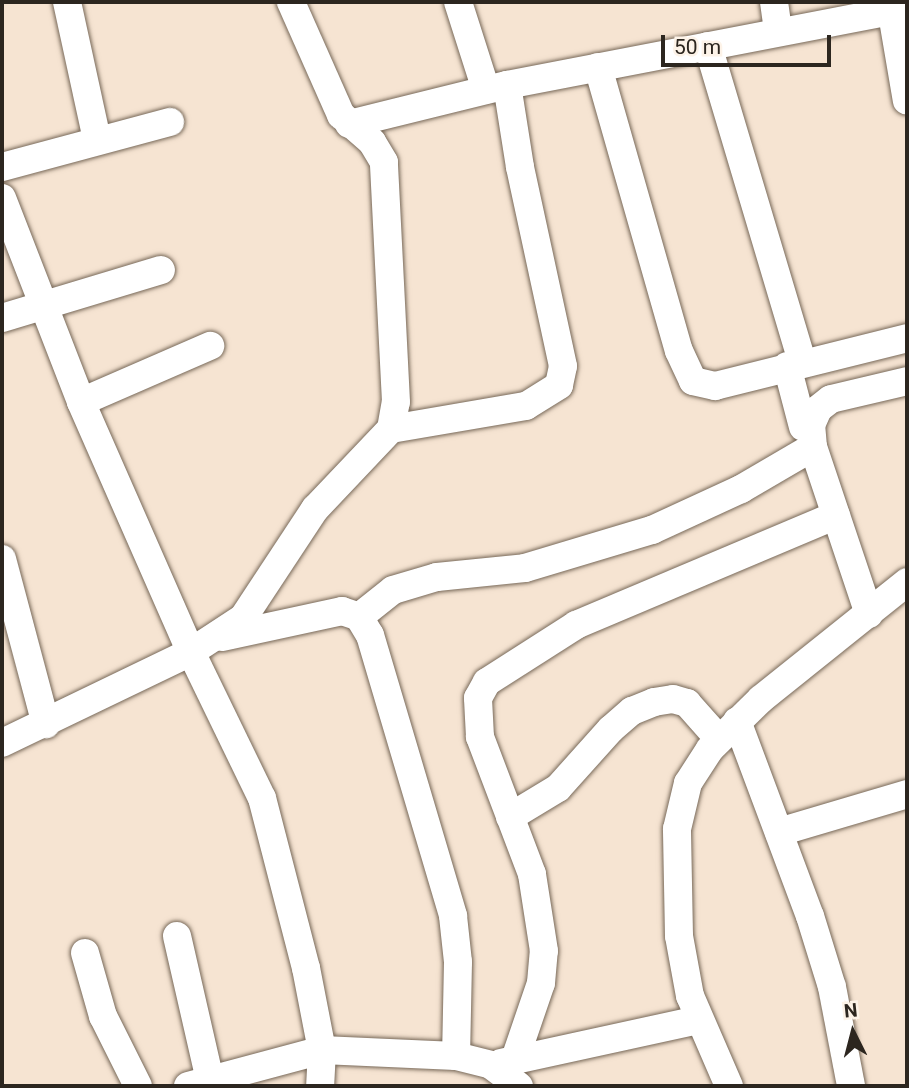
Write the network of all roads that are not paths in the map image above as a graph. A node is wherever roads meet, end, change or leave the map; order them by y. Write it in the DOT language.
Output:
graph roads {
  1 [pos="67,2"];
  2 [pos="291,2"];
  3 [pos="457,2"];
  4 [pos="774,2"];
  5 [pos="897,7"];
  6 [pos="778,32"];
  7 [pos="708,46"];
  8 [pos="598,67"];
  9 [pos="497,87"];
  10 [pos="907,96"];
  11 [pos="170,122"];
  12 [pos="349,124"];
  13 [pos="97,140"];
  14 [pos="2,167"];
  15 [pos="2,198"];
  16 [pos="161,270"];
  17 [pos="46,305"];
  18 [pos="2,318"];
  19 [pos="907,338"];
  20 [pos="210,346"];
  21 [pos="795,364"];
  22 [pos="907,381"];
  23 [pos="82,402"];
  24 [pos="391,429"];
  25 [pos="808,437"];
  26 [pos="836,515"];
  27 [pos="2,559"];
  28 [pos="907,582"];
  29 [pos="869,614"];
  30 [pos="359,617"];
  31 [pos="219,637"];
  32 [pos="191,652"];
  33 [pos="46,724"];
  34 [pos="728,730"];
  35 [pos="2,743"];
  36 [pos="907,794"];
  37 [pos="510,817"];
  38 [pos="779,832"];
  39 [pos="177,936"];
  40 [pos="85,953"];
  41 [pos="699,1020"];
  42 [pos="322,1050"];
  43 [pos="456,1056"];
  44 [pos="508,1070"];
  45 [pos="199,1083"];
  46 [pos="138,1086"];
  47 [pos="320,1086"];
  48 [pos="729,1086"];
  49 [pos="851,1086"];
  1 -- 13 [label="street"];
  2 -- 12 [label="street"];
  3 -- 9 [label="street"];
  4 -- 6 [label="street"];
  5 -- 6 [label="street"];
  5 -- 10 [label="street"];
  6 -- 7 [label="street"];
  7 -- 8 [label="street"];
  7 -- 21 [label="street"];
  8 -- 9 [label="street"];
  8 -- 21 [label="street"];
  9 -- 12 [label="street"];
  9 -- 24 [label="street"];
  11 -- 13 [label="street"];
  12 -- 24 [label="street"];
  13 -- 14 [label="street"];
  15 -- 17 [label="street"];
  16 -- 17 [label="street"];
  17 -- 18 [label="street"];
  17 -- 23 [label="street"];
  19 -- 21 [label="street"];
  20 -- 23 [label="street"];
  21 -- 25 [label="street"];
  22 -- 25 [label="street"];
  23 -- 32 [label="street"];
  24 -- 31 [label="street"];
  25 -- 26 [label="street"];
  25 -- 30 [label="street"];
  26 -- 29 [label="street"];
  26 -- 37 [label="street"];
  27 -- 33 [label="street"];
  28 -- 29 [label="street"];
  29 -- 34 [label="street"];
  30 -- 31 [label="street"];
  30 -- 43 [label="street"];
  31 -- 32 [label="street"];
  32 -- 33 [label="street"];
  32 -- 42 [label="street"];
  33 -- 35 [label="street"];
  34 -- 37 [label="street"];
  34 -- 38 [label="street"];
  34 -- 41 [label="street"];
  36 -- 38 [label="street"];
  37 -- 44 [label="street"];
  38 -- 49 [label="street"];
  39 -- 45 [label="street"];
  40 -- 46 [label="street"];
  41 -- 44 [label="street"];
  41 -- 48 [label="street"];
  42 -- 43 [label="street"];
  42 -- 45 [label="street"];
  42 -- 47 [label="street"];
  43 -- 44 [label="street"];
}
